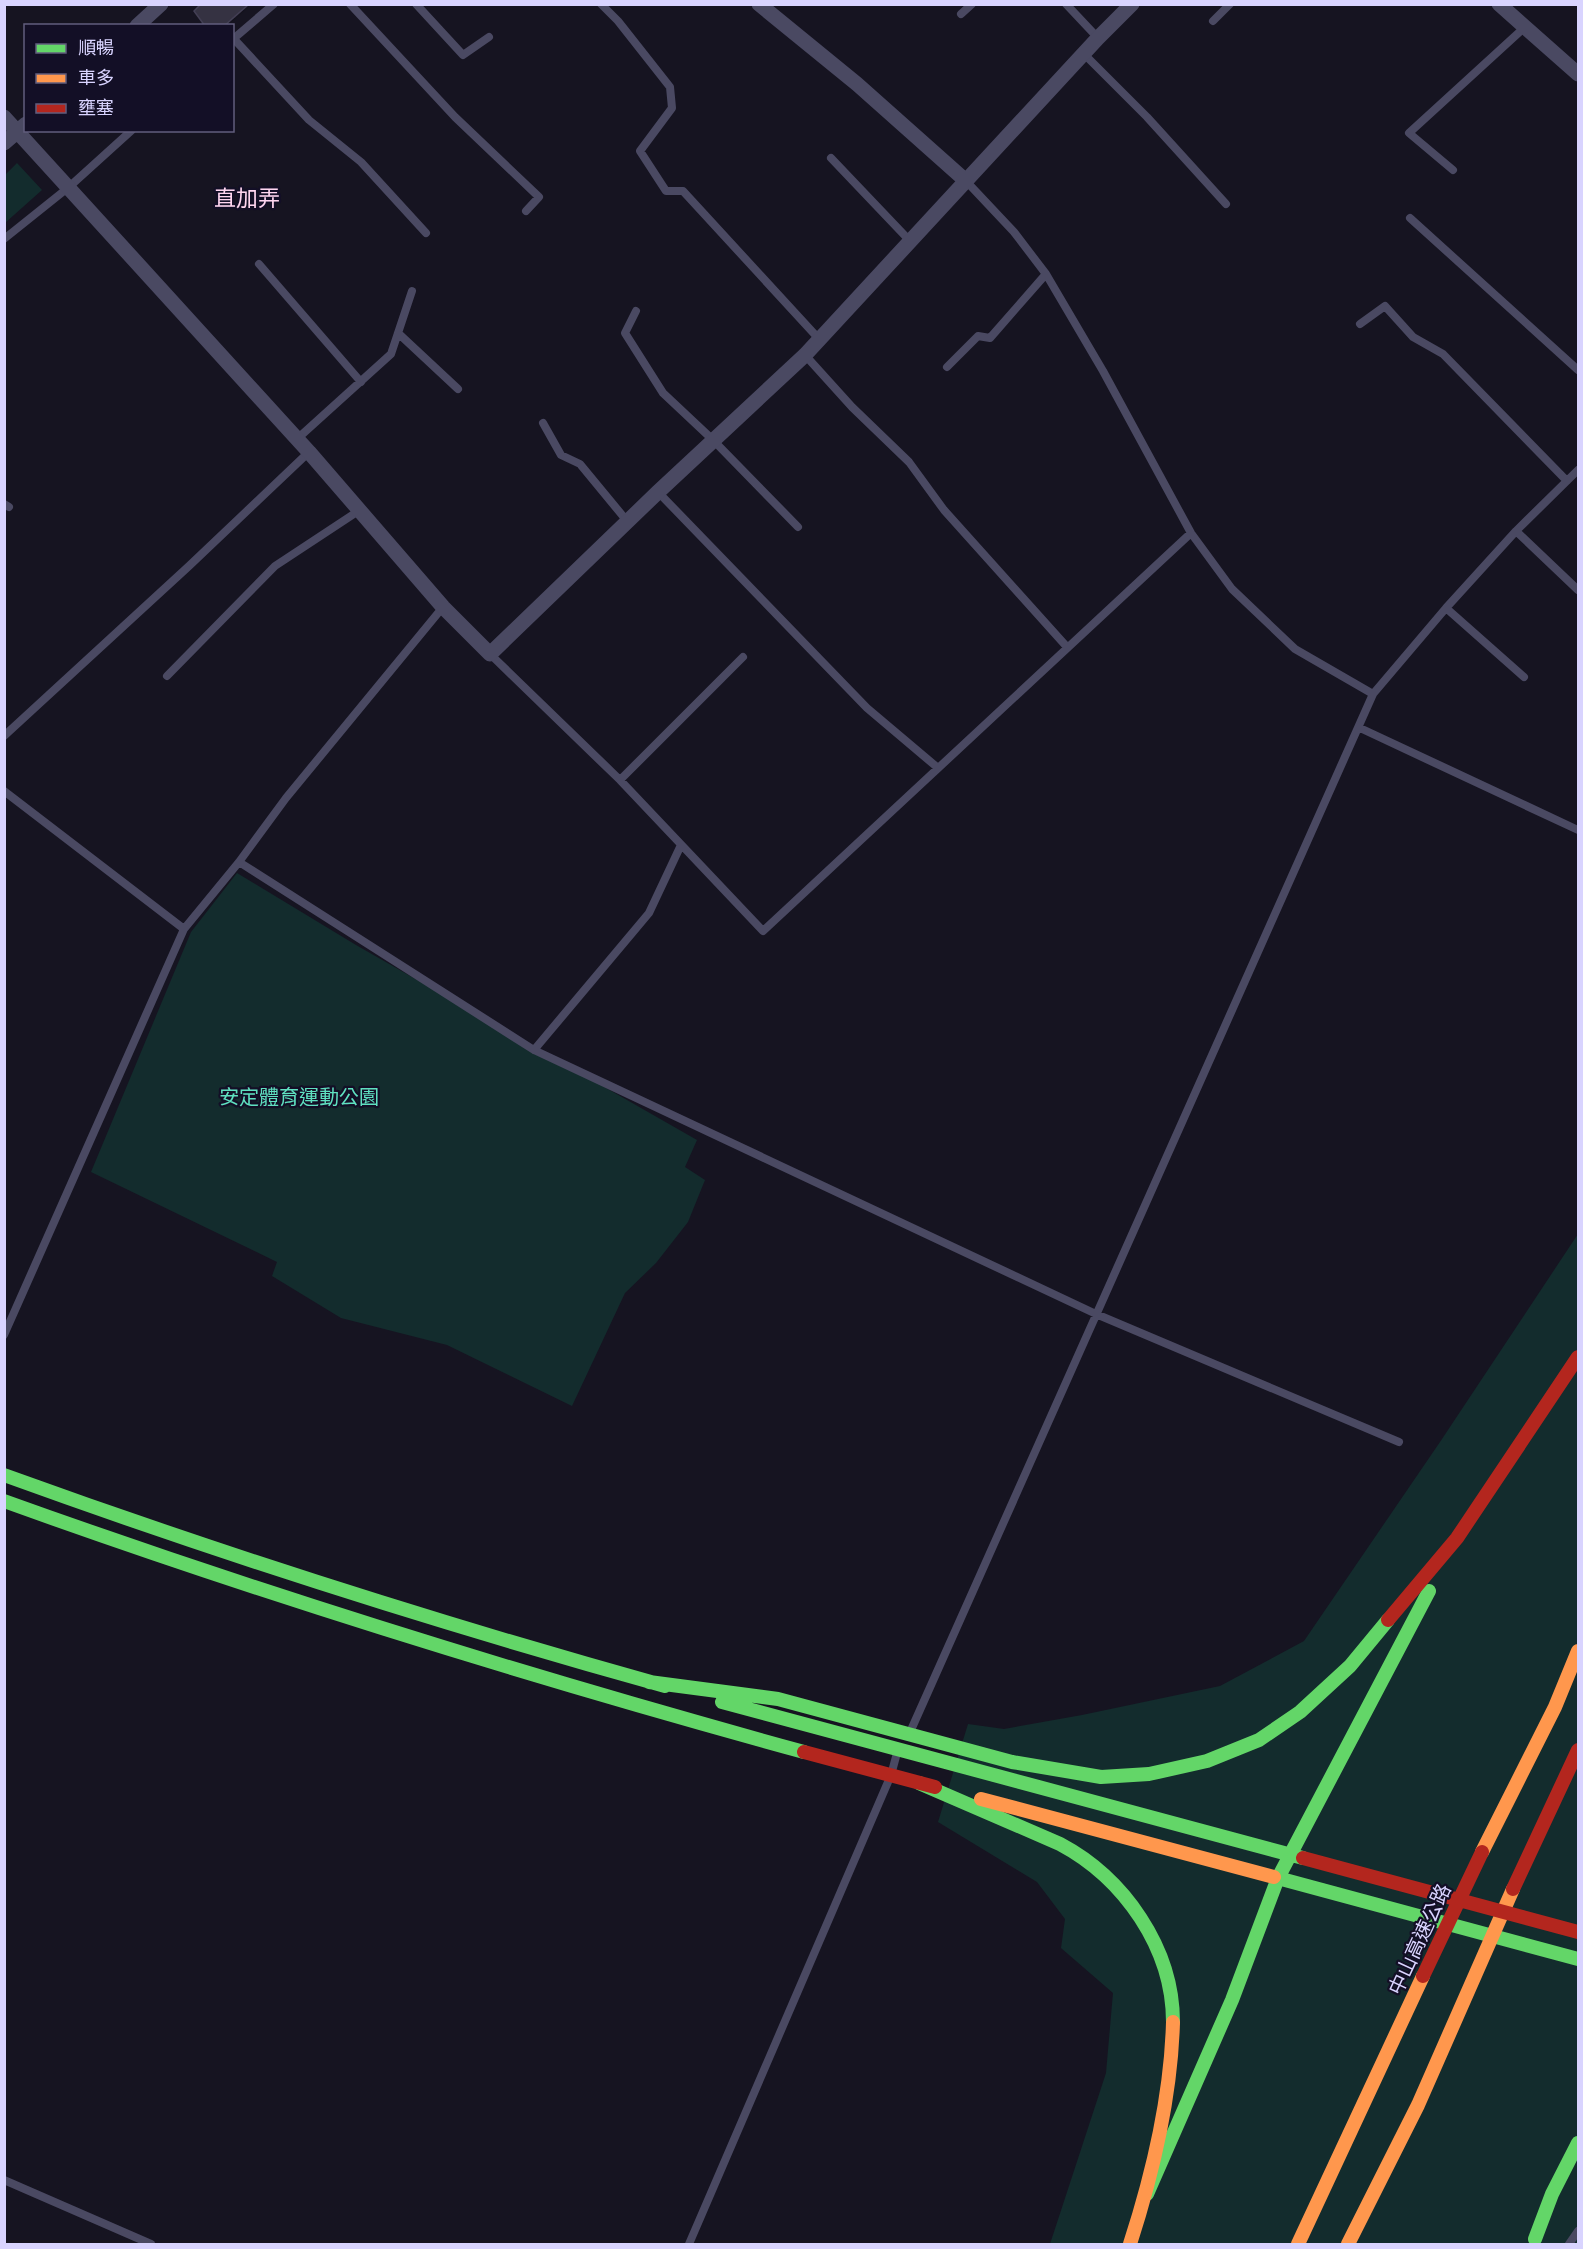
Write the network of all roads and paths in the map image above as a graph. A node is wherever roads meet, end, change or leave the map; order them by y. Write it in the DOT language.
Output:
graph roads {
  1 [pos="274,4"];
  2 [pos="350,4"];
  3 [pos="416,4"];
  4 [pos="601,4"];
  5 [pos="972,4"];
  6 [pos="1066,4"];
  7 [pos="1132,4"];
  8 [pos="1230,4"];
  9 [pos="1499,4"];
  10 [pos="155,6"];
  11 [pos="763,6"];
  12 [pos="962,14"];
  13 [pos="1213,21"];
  14 [pos="139,24"];
  15 [pos="1525,27"];
  16 [pos="489,37"];
  17 [pos="1098,38"];
  18 [pos="234,39"];
  19 [pos="234,41"];
  20 [pos="1083,54"];
  21 [pos="1578,74"];
  22 [pos="4,117"];
  23 [pos="21,128"];
  24 [pos="24,132"];
  25 [pos="130,132"];
  26 [pos="4,143"];
  27 [pos="831,158"];
  28 [pos="1453,171"];
  29 [pos="966,181"];
  30 [pos="69,187"];
  31 [pos="1227,204"];
  32 [pos="526,211"];
  33 [pos="1410,218"];
  34 [pos="426,233"];
  35 [pos="4,239"];
  36 [pos="910,241"];
  37 [pos="259,264"];
  38 [pos="1046,274"];
  39 [pos="412,291"];
  40 [pos="636,311"];
  41 [pos="1360,324"];
  42 [pos="398,333"];
  43 [pos="819,339"];
  44 [pos="805,355"];
  45 [pos="946,367"];
  46 [pos="1578,370"];
  47 [pos="361,382"];
  48 [pos="458,389"];
  49 [pos="543,423"];
  50 [pos="297,439"];
  51 [pos="713,440"];
  52 [pos="309,452"];
  53 [pos="1578,470"];
  54 [pos="1567,481"];
  55 [pos="657,492"];
  56 [pos="360,510"];
  57 [pos="627,521"];
  58 [pos="798,527"];
  59 [pos="1516,531"];
  60 [pos="1191,533"];
  61 [pos="1578,590"];
  62 [pos="443,607"];
  63 [pos="1446,608"];
  64 [pos="1067,647"];
  65 [pos="490,654"];
  66 [pos="743,657"];
  67 [pos="167,676"];
  68 [pos="1524,677"];
  69 [pos="1373,694"];
  70 [pos="1360,728"];
  71 [pos="4,736"];
  72 [pos="938,768"];
  73 [pos="620,780"];
  74 [pos="4,791"];
  75 [pos="1578,830"];
  76 [pos="681,845"];
  77 [pos="238,861"];
  78 [pos="184,928"];
  79 [pos="534,1050"];
  80 [pos="1096,1314"];
  81 [pos="4,1335"];
  82 [pos="1578,1357"];
  83 [pos="1400,1442"];
  84 [pos="4,1475"];
  85 [pos="4,1502"];
  86 [pos="1457,1538"];
  87 [pos="1578,1652"];
  88 [pos="649,1682"];
  89 [pos="909,1734"];
  90 [pos="898,1749"];
  91 [pos="1578,1750"];
  92 [pos="891,1775"];
  93 [pos="918,1783"];
  94 [pos="1290,1856"];
  95 [pos="1278,1878"];
  96 [pos="1578,1932"];
  97 [pos="1578,1959"];
  98 [pos="1578,2144"];
  99 [pos="4,2180"];
  100 [pos="1147,2194"];
  101 [pos="1563,2204"];
  102 [pos="1578,2231"];
  103 [pos="1533,2242"];
  104 [pos="151,2244"];
  105 [pos="690,2244"];
  106 [pos="1130,2244"];
  107 [pos="1298,2244"];
  108 [pos="1348,2244"];
  109 [pos="1569,2244"];
  1 -- 18 [label="lane"];
  2 -- 32 [label="lane"];
  3 -- 16 [label="lane"];
  4 -- 43 [label="lane"];
  5 -- 12 [label="lane"];
  6 -- 17 [label="lane"];
  7 -- 17 [label="street"];
  8 -- 13 [label="lane"];
  9 -- 15 [label="street"];
  10 -- 14 [label="street"];
  11 -- 29 [label="street"];
  15 -- 21 [label="street"];
  15 -- 28 [label="lane"];
  17 -- 20 [label="street"];
  19 -- 34 [label="lane"];
  20 -- 29 [label="street"];
  20 -- 31 [label="lane"];
  22 -- 23 [label="street"];
  23 -- 26 [label="street"];
  24 -- 30 [label="street"];
  25 -- 30 [label="lane"];
  27 -- 36 [label="lane"];
  29 -- 36 [label="street"];
  29 -- 38 [label="lane"];
  30 -- 35 [label="lane"];
  30 -- 50 [label="street"];
  33 -- 46 [label="lane"];
  36 -- 43 [label="street"];
  37 -- 47 [label="lane"];
  38 -- 45 [label="lane"];
  38 -- 60 [label="lane"];
  39 -- 42 [label="lane"];
  40 -- 51 [label="lane"];
  41 -- 54 [label="lane"];
  42 -- 47 [label="lane"];
  42 -- 48 [label="lane"];
  43 -- 44 [label="street"];
  44 -- 51 [label="street"];
  44 -- 64 [label="lane"];
  47 -- 50 [label="lane"];
  49 -- 57 [label="lane"];
  50 -- 52 [label="street"];
  51 -- 55 [label="street"];
  51 -- 58 [label="lane"];
  52 -- 56 [label="street"];
  52 -- 71 [label="lane"];
  53 -- 54 [label="lane"];
  54 -- 59 [label="lane"];
  55 -- 57 [label="street"];
  55 -- 72 [label="lane"];
  56 -- 62 [label="street"];
  56 -- 67 [label="lane"];
  57 -- 65 [label="street"];
  59 -- 61 [label="lane"];
  59 -- 63 [label="lane"];
  60 -- 64 [label="lane"];
  60 -- 69 [label="lane"];
  62 -- 65 [label="street"];
  62 -- 77 [label="lane"];
  63 -- 68 [label="lane"];
  63 -- 69 [label="lane"];
  64 -- 72 [label="lane"];
  65 -- 73 [label="lane"];
  66 -- 73 [label="lane"];
  69 -- 70 [label="lane"];
  70 -- 75 [label="lane"];
  70 -- 80 [label="lane"];
  72 -- 76 [label="lane"];
  73 -- 76 [label="lane"];
  74 -- 78 [label="lane"];
  76 -- 79 [label="lane"];
  77 -- 78 [label="lane"];
  77 -- 79 [label="lane"];
  78 -- 81 [label="lane"];
  79 -- 80 [label="lane"];
  80 -- 83 [label="lane"];
  80 -- 89 [label="lane"];
  82 -- 86 [label="main road"];
  84 -- 88 [label="main road"];
  85 -- 92 [label="main road"];
  86 -- 89 [label="main road"];
  86 -- 94 [label="main road"];
  87 -- 107 [label="main road, 中山高速公路"];
  88 -- 89 [label="main road"];
  88 -- 90 [label="main road"];
  89 -- 90 [label="lane"];
  90 -- 92 [label="lane"];
  90 -- 94 [label="main road"];
  91 -- 108 [label="main road"];
  92 -- 93 [label="main road"];
  92 -- 105 [label="lane"];
  93 -- 95 [label="main road"];
  93 -- 100 [label="main road"];
  94 -- 95 [label="main road"];
  94 -- 96 [label="main road"];
  95 -- 97 [label="main road"];
  95 -- 100 [label="main road"];
  98 -- 103 [label="main road"];
  99 -- 104 [label="lane"];
  100 -- 106 [label="main road"];
  101 -- 103 [label="main road"];
  102 -- 109 [label="lane"];
}
